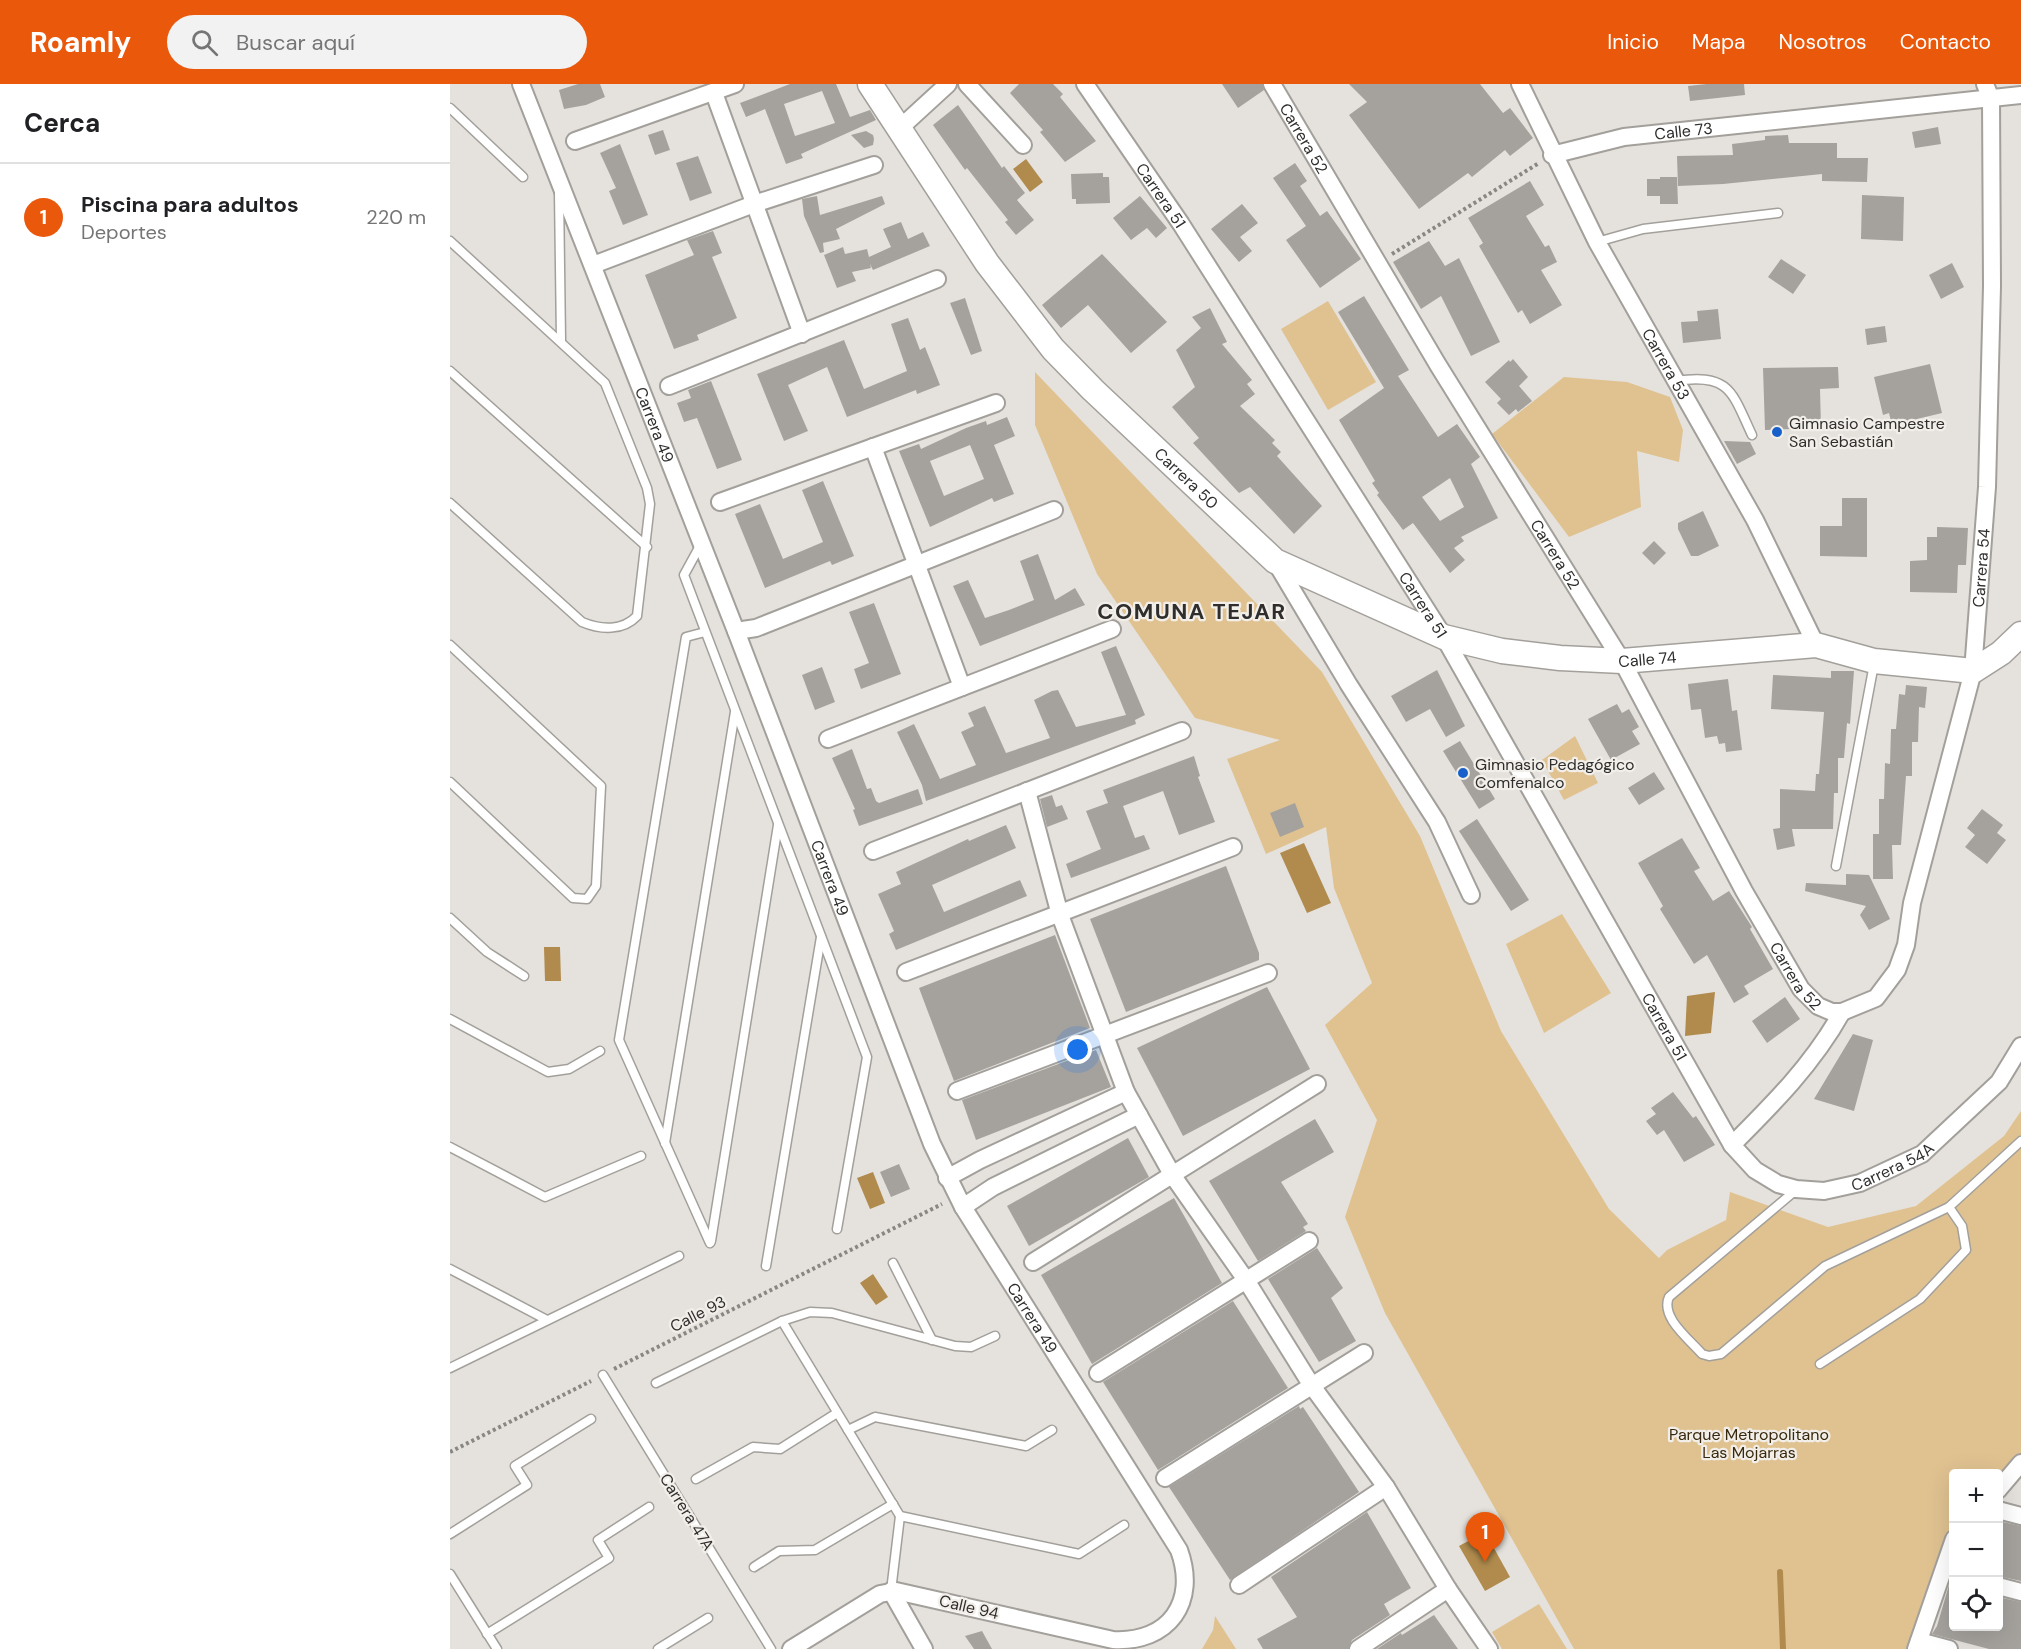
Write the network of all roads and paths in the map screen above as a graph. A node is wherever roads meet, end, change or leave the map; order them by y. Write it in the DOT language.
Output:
graph roads {
  1 [pos="521,84"];
  2 [pos="735,84"];
  3 [pos="870,84"];
  4 [pos="948,84"];
  5 [pos="967,84"];
  6 [pos="1085,84"];
  7 [pos="1272,84"];
  8 [pos="1520,84"];
  9 [pos="1988,92"];
  10 [pos="714,93"];
  11 [pos="2021,95"];
  12 [pos="450,108"];
  13 [pos="900,128"];
  14 [pos="575,141"];
  15 [pos="1023,145"];
  16 [pos="1552,155"];
  17 [pos="874,165"];
  18 [pos="523,177"];
  19 [pos="559,181"];
  20 [pos="754,204"];
  21 [pos="1778,213"];
  22 [pos="450,241"];
  23 [pos="1597,242"];
  24 [pos="1377,263"];
  25 [pos="593,265"];
  26 [pos="937,279"];
  27 [pos="802,334"];
  28 [pos="561,340"];
  29 [pos="450,371"];
  30 [pos="1676,381"];
  31 [pos="669,386"];
  32 [pos="996,403"];
  33 [pos="1752,435"];
  34 [pos="873,447"];
  35 [pos="450,502"];
  36 [pos="720,502"];
  37 [pos="1054,510"];
  38 [pos="702,543"];
  39 [pos="647,547"];
  40 [pos="1275,561"];
  41 [pos="917,566"];
  42 [pos="1112,628"];
  43 [pos="736,631"];
  44 [pos="705,632"];
  45 [pos="2021,634"];
  46 [pos="1444,637"];
  47 [pos="450,645"];
  48 [pos="1816,645"];
  49 [pos="1622,661"];
  50 [pos="1874,661"];
  51 [pos="1973,671"];
  52 [pos="962,687"];
  53 [pos="736,712"];
  54 [pos="1182,731"];
  55 [pos="828,739"];
  56 [pos="450,782"];
  57 [pos="1027,791"];
  58 [pos="778,824"];
  59 [pos="1233,847"];
  60 [pos="873,851"];
  61 [pos="1836,866"];
  62 [pos="1471,895"];
  63 [pos="1060,915"];
  64 [pos="450,918"];
  65 [pos="821,937"];
  66 [pos="906,972"];
  67 [pos="1268,973"];
  68 [pos="524,976"];
  69 [pos="1842,1012"];
  70 [pos="450,1019"];
  71 [pos="1105,1033"];
  72 [pos="2021,1046"];
  73 [pos="600,1051"];
  74 [pos="1317,1084"];
  75 [pos="957,1091"];
  76 [pos="1126,1092"];
  77 [pos="1139,1115"];
  78 [pos="2021,1141"];
  79 [pos="665,1143"];
  80 [pos="1732,1145"];
  81 [pos="450,1147"];
  82 [pos="640,1156"];
  83 [pos="1173,1176"];
  84 [pos="947,1178"];
  85 [pos="1796,1189"];
  86 [pos="960,1202"];
  87 [pos="1949,1207"];
  88 [pos="837,1229"];
  89 [pos="1309,1241"];
  90 [pos="679,1256"];
  91 [pos="1033,1262"];
  92 [pos="892,1263"];
  93 [pos="766,1266"];
  94 [pos="450,1269"];
  95 [pos="1246,1280"];
  96 [pos="548,1320"];
  97 [pos="782,1321"];
  98 [pos="995,1336"];
  99 [pos="932,1340"];
  100 [pos="1364,1353"];
  101 [pos="1820,1364"];
  102 [pos="450,1368"];
  103 [pos="1098,1373"];
  104 [pos="603,1375"];
  105 [pos="656,1383"];
  106 [pos="1312,1386"];
  107 [pos="837,1413"];
  108 [pos="591,1419"];
  109 [pos="848,1430"];
  110 [pos="1052,1430"];
  111 [pos="450,1452"];
  112 [pos="2021,1463"];
  113 [pos="1165,1478"];
  114 [pos="696,1479"];
  115 [pos="2003,1484"];
  116 [pos="1386,1487"];
  117 [pos="893,1504"];
  118 [pos="649,1508"];
  119 [pos="2003,1511"];
  120 [pos="900,1516"];
  121 [pos="2021,1516"];
  122 [pos="1124,1525"];
  123 [pos="450,1534"];
  124 [pos="754,1567"];
  125 [pos="1948,1572"];
  126 [pos="450,1574"];
  127 [pos="1239,1585"];
  128 [pos="2003,1587"];
  129 [pos="1448,1589"];
  130 [pos="891,1591"];
  131 [pos="2021,1592"];
  132 [pos="708,1618"];
  133 [pos="1160,1631"];
  134 [pos="488,1634"];
  135 [pos="1918,1645"];
  136 [pos="497,1649"];
  137 [pos="658,1649"];
  138 [pos="771,1649"];
  139 [pos="791,1649"];
  140 [pos="924,1649"];
  141 [pos="1358,1649"];
  142 [pos="1489,1649"];
  143 [pos="1949,1649"];
  1 -- 19 [label="street, Carrera 49"];
  2 -- 10 [label="street"];
  3 -- 13 [label="street, Carrera 50"];
  4 -- 13 [label="street"];
  5 -- 15 [label="street"];
  6 -- 46 [label="street, Carrera 51"];
  7 -- 24 [label="street, Carrera 52"];
  8 -- 16 [label="street, Carrera 53"];
  9 -- 11 [label="street, Calle 73"];
  9 -- 16 [label="street, Calle 73"];
  9 -- 51 [label="street, Carrera 54"];
  10 -- 14 [label="street"];
  10 -- 20 [label="street"];
  12 -- 18 [label="lane"];
  13 -- 40 [label="street, Carrera 50"];
  16 -- 23 [label="street, Carrera 53"];
  16 -- 24 [label="path"];
  17 -- 20 [label="street"];
  19 -- 25 [label="street, Carrera 49"];
  19 -- 28 [label="lane"];
  20 -- 25 [label="street"];
  20 -- 27 [label="street"];
  21 -- 23 [label="lane"];
  22 -- 28 [label="lane"];
  23 -- 30 [label="street, Carrera 53"];
  24 -- 49 [label="street, Carrera 52"];
  25 -- 38 [label="street, Carrera 49"];
  26 -- 27 [label="street"];
  27 -- 31 [label="street"];
  28 -- 39 [label="lane"];
  29 -- 39 [label="lane"];
  30 -- 33 [label="lane"];
  30 -- 48 [label="street, Carrera 53"];
  32 -- 34 [label="street"];
  34 -- 36 [label="street"];
  34 -- 41 [label="street"];
  35 -- 39 [label="lane"];
  37 -- 41 [label="street"];
  38 -- 43 [label="street, Carrera 49"];
  38 -- 44 [label="lane"];
  40 -- 46 [label="street, Calle 74"];
  40 -- 62 [label="street, Carrera 50"];
  41 -- 43 [label="street"];
  41 -- 52 [label="street"];
  42 -- 52 [label="street"];
  43 -- 84 [label="street, Carrera 49"];
  44 -- 53 [label="lane"];
  44 -- 79 [label="lane"];
  45 -- 51 [label="street"];
  46 -- 49 [label="street, Calle 74"];
  46 -- 80 [label="street, Carrera 51"];
  47 -- 56 [label="lane"];
  48 -- 49 [label="street, Calle 74"];
  48 -- 50 [label="street, Calle 74"];
  49 -- 69 [label="street, Carrera 52"];
  50 -- 51 [label="street, Calle 74"];
  50 -- 61 [label="lane"];
  51 -- 69 [label="street, Carrera 54"];
  52 -- 55 [label="street"];
  53 -- 58 [label="lane"];
  53 -- 79 [label="lane"];
  54 -- 57 [label="street"];
  57 -- 60 [label="street"];
  57 -- 63 [label="street"];
  58 -- 65 [label="lane"];
  58 -- 79 [label="lane"];
  59 -- 63 [label="street"];
  63 -- 66 [label="street"];
  63 -- 71 [label="street"];
  64 -- 68 [label="lane"];
  65 -- 88 [label="lane"];
  65 -- 93 [label="lane"];
  67 -- 71 [label="street"];
  69 -- 80 [label="street"];
  70 -- 73 [label="lane"];
  71 -- 75 [label="street"];
  71 -- 76 [label="street"];
  72 -- 85 [label="street, Carrera 54A"];
  74 -- 83 [label="street"];
  76 -- 77 [label="street"];
  76 -- 84 [label="street"];
  77 -- 83 [label="street"];
  77 -- 86 [label="street"];
  78 -- 87 [label="lane"];
  80 -- 85 [label="street, Carrera 54A"];
  81 -- 82 [label="lane"];
  83 -- 91 [label="street"];
  83 -- 95 [label="street"];
  84 -- 86 [label="street, Carrera 49"];
  85 -- 87 [label="lane"];
  86 -- 104 [label="path, Calle 93"];
  86 -- 133 [label="street, Carrera 49"];
  87 -- 101 [label="lane"];
  89 -- 95 [label="street"];
  90 -- 96 [label="lane"];
  92 -- 99 [label="lane"];
  94 -- 96 [label="lane"];
  95 -- 103 [label="street"];
  95 -- 106 [label="street"];
  96 -- 102 [label="lane"];
  97 -- 99 [label="lane"];
  97 -- 105 [label="lane"];
  97 -- 107 [label="lane"];
  98 -- 99 [label="lane"];
  100 -- 106 [label="street"];
  104 -- 111 [label="path, Calle 93"];
  104 -- 138 [label="lane, Carrera 47A"];
  106 -- 113 [label="street"];
  106 -- 116 [label="street"];
  107 -- 109 [label="lane"];
  107 -- 114 [label="lane"];
  108 -- 123 [label="lane"];
  109 -- 110 [label="lane"];
  109 -- 117 [label="lane"];
  112 -- 115 [label="street"];
  116 -- 127 [label="street"];
  116 -- 129 [label="street"];
  117 -- 120 [label="lane"];
  117 -- 124 [label="lane"];
  118 -- 134 [label="lane"];
  119 -- 121 [label="street"];
  120 -- 122 [label="lane"];
  120 -- 130 [label="lane"];
  125 -- 135 [label="street"];
  126 -- 134 [label="lane"];
  128 -- 131 [label="street"];
  129 -- 141 [label="street"];
  129 -- 142 [label="street"];
  130 -- 133 [label="street, Calle 94"];
  130 -- 139 [label="street"];
  130 -- 140 [label="street"];
  132 -- 137 [label="lane"];
  134 -- 136 [label="lane"];
  135 -- 143 [label="street"];
}
